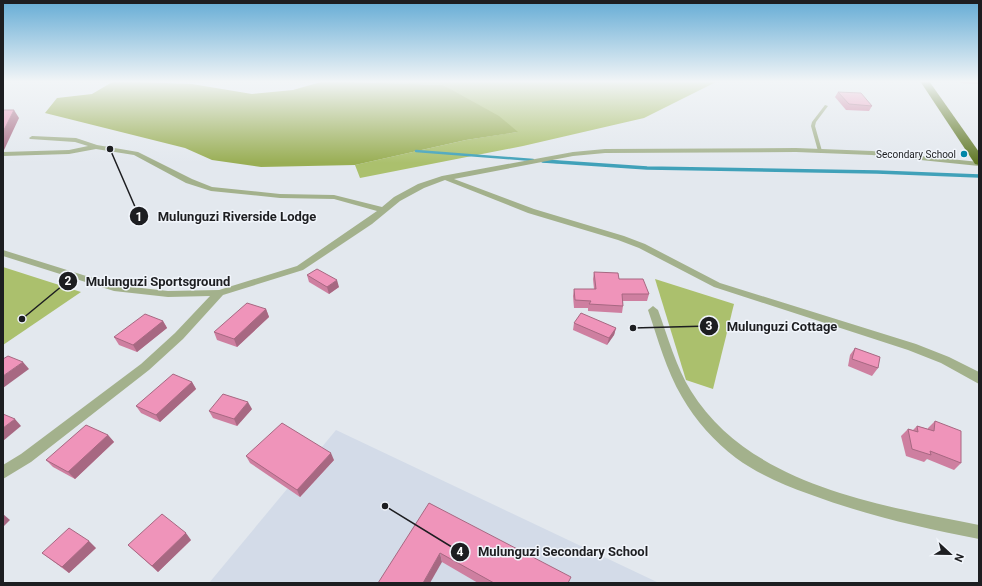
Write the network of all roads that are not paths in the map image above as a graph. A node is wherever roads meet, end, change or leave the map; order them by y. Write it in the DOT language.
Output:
graph roads {
  1 [pos="824,108"];
  2 [pos="942,108"];
  3 [pos="32,138"];
  4 [pos="96,147"];
  5 [pos="820,151"];
  6 [pos="3,154"];
  7 [pos="978,159"];
  8 [pos="445,178"];
  9 [pos="383,210"];
  10 [pos="3,253"];
  11 [pos="219,293"];
  12 [pos="653,310"];
  13 [pos="979,380"];
  14 [pos="3,473"];
  15 [pos="979,532"];
  1 -- 5 [label="lane"];
  2 -- 7 [label="highway"];
  3 -- 4 [label="street"];
  4 -- 6 [label="street"];
  4 -- 9 [label="street"];
  5 -- 7 [label="street"];
  5 -- 8 [label="street"];
  8 -- 9 [label="street"];
  8 -- 13 [label="street"];
  9 -- 11 [label="street"];
  10 -- 11 [label="street"];
  11 -- 14 [label="street"];
  12 -- 15 [label="street"];
}
